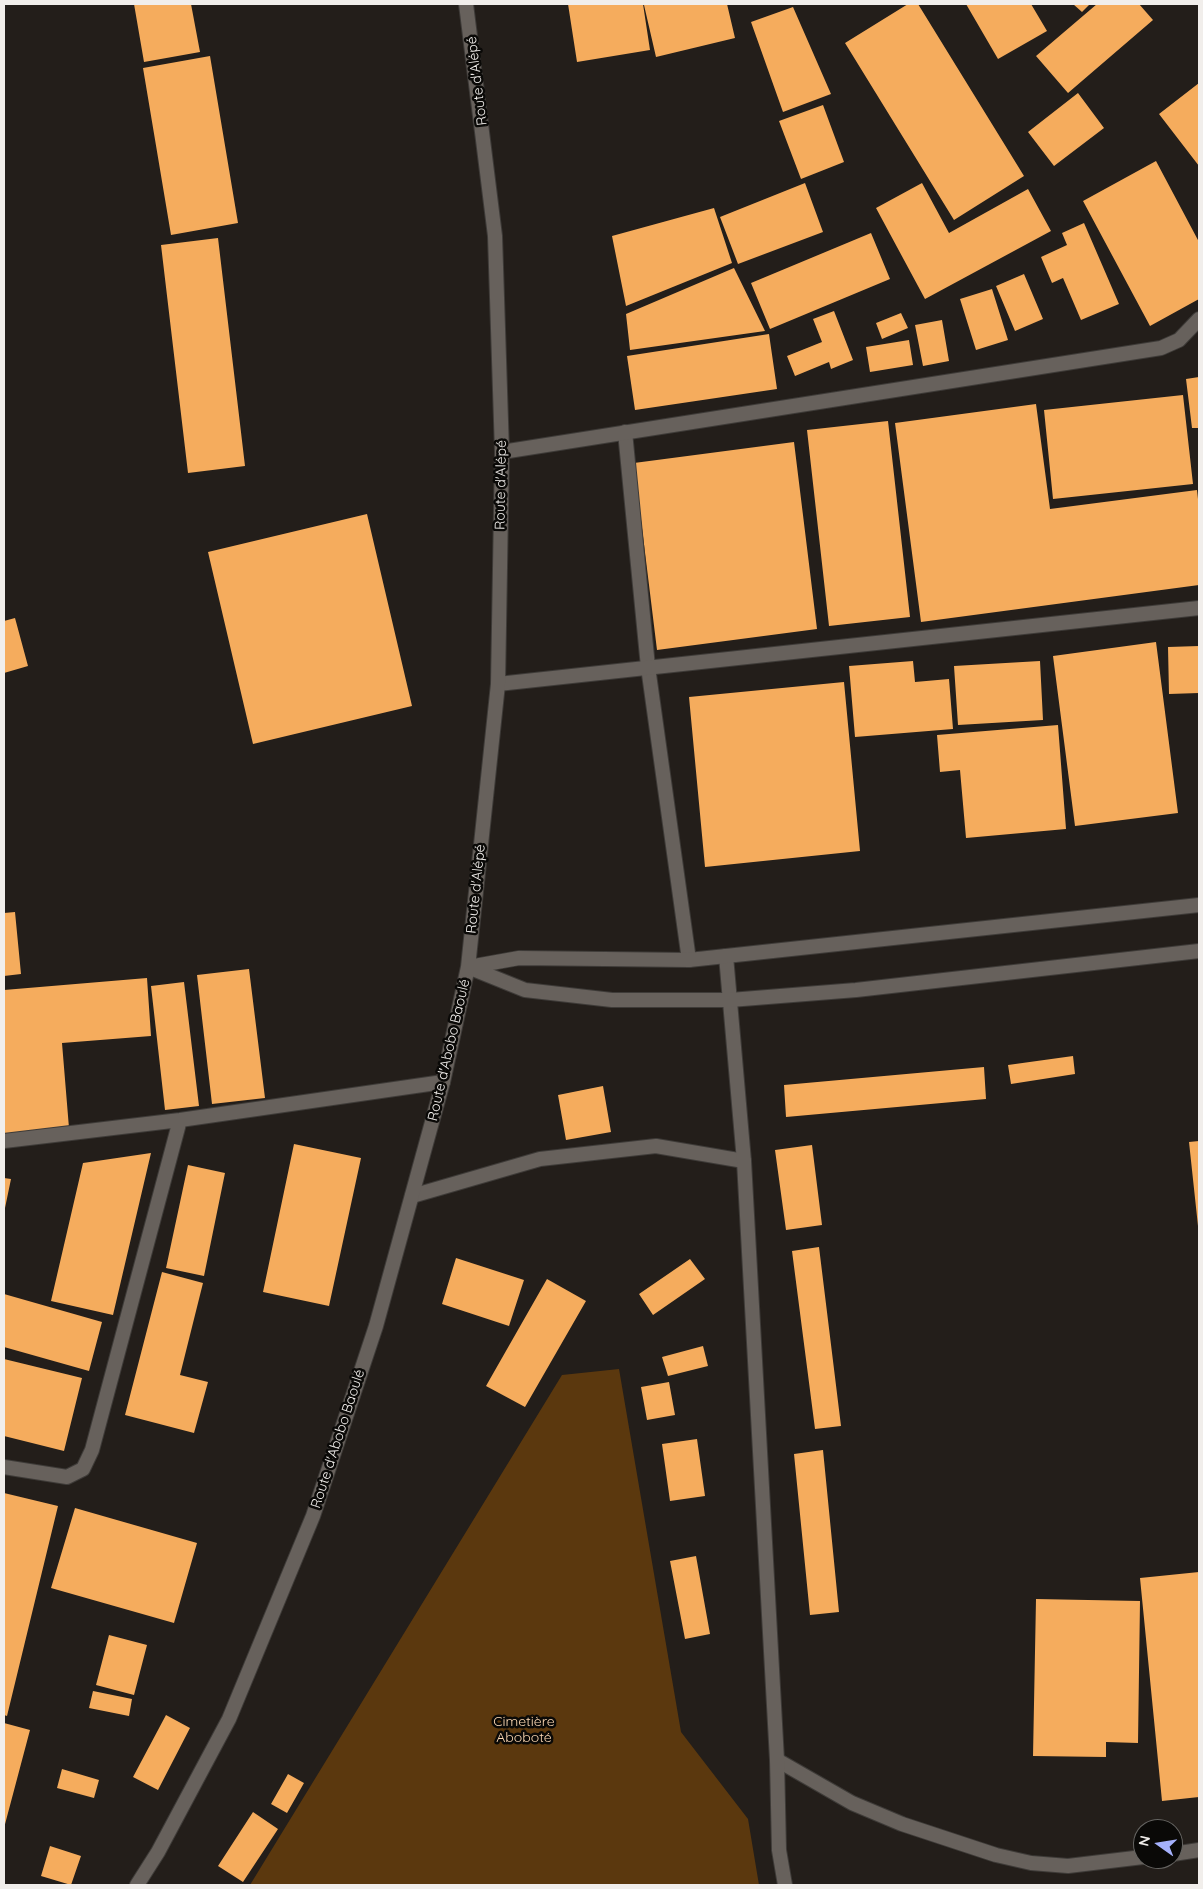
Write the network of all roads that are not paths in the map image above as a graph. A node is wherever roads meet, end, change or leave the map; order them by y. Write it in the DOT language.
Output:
graph roads {
  1 [pos="466,4"];
  2 [pos="1199,319"];
  3 [pos="626,432"];
  4 [pos="502,452"];
  5 [pos="1199,608"];
  6 [pos="648,667"];
  7 [pos="498,684"];
  8 [pos="1199,905"];
  9 [pos="1199,951"];
  10 [pos="726,956"];
  11 [pos="689,960"];
  12 [pos="468,967"];
  13 [pos="730,1000"];
  14 [pos="443,1082"];
  15 [pos="180,1120"];
  16 [pos="4,1141"];
  17 [pos="744,1161"];
  18 [pos="412,1196"];
  19 [pos="4,1467"];
  20 [pos="777,1760"];
  21 [pos="1199,1850"];
  22 [pos="1183,1852"];
  23 [pos="1133,1858"];
  24 [pos="138,1885"];
  25 [pos="785,1885"];
  1 -- 4 [label="street, Route d'Alépé"];
  2 -- 3 [label="street"];
  3 -- 4 [label="street"];
  3 -- 6 [label="street"];
  4 -- 7 [label="street, Route d'Alépé"];
  5 -- 6 [label="street"];
  6 -- 7 [label="street"];
  6 -- 11 [label="street"];
  7 -- 12 [label="street, Route d'Alépé"];
  8 -- 10 [label="street"];
  9 -- 13 [label="street"];
  10 -- 11 [label="street"];
  10 -- 13 [label="street"];
  11 -- 12 [label="street"];
  12 -- 13 [label="street"];
  12 -- 14 [label="street, Route d'Abobo Baoulé"];
  13 -- 17 [label="street"];
  14 -- 15 [label="street"];
  14 -- 18 [label="street, Route d'Abobo Baoulé"];
  15 -- 16 [label="street"];
  15 -- 19 [label="street"];
  17 -- 18 [label="street"];
  17 -- 20 [label="street"];
  18 -- 24 [label="street, Route d'Abobo Baoulé"];
  20 -- 23 [label="street"];
  20 -- 25 [label="street"];
  21 -- 22 [label="street"];
}
